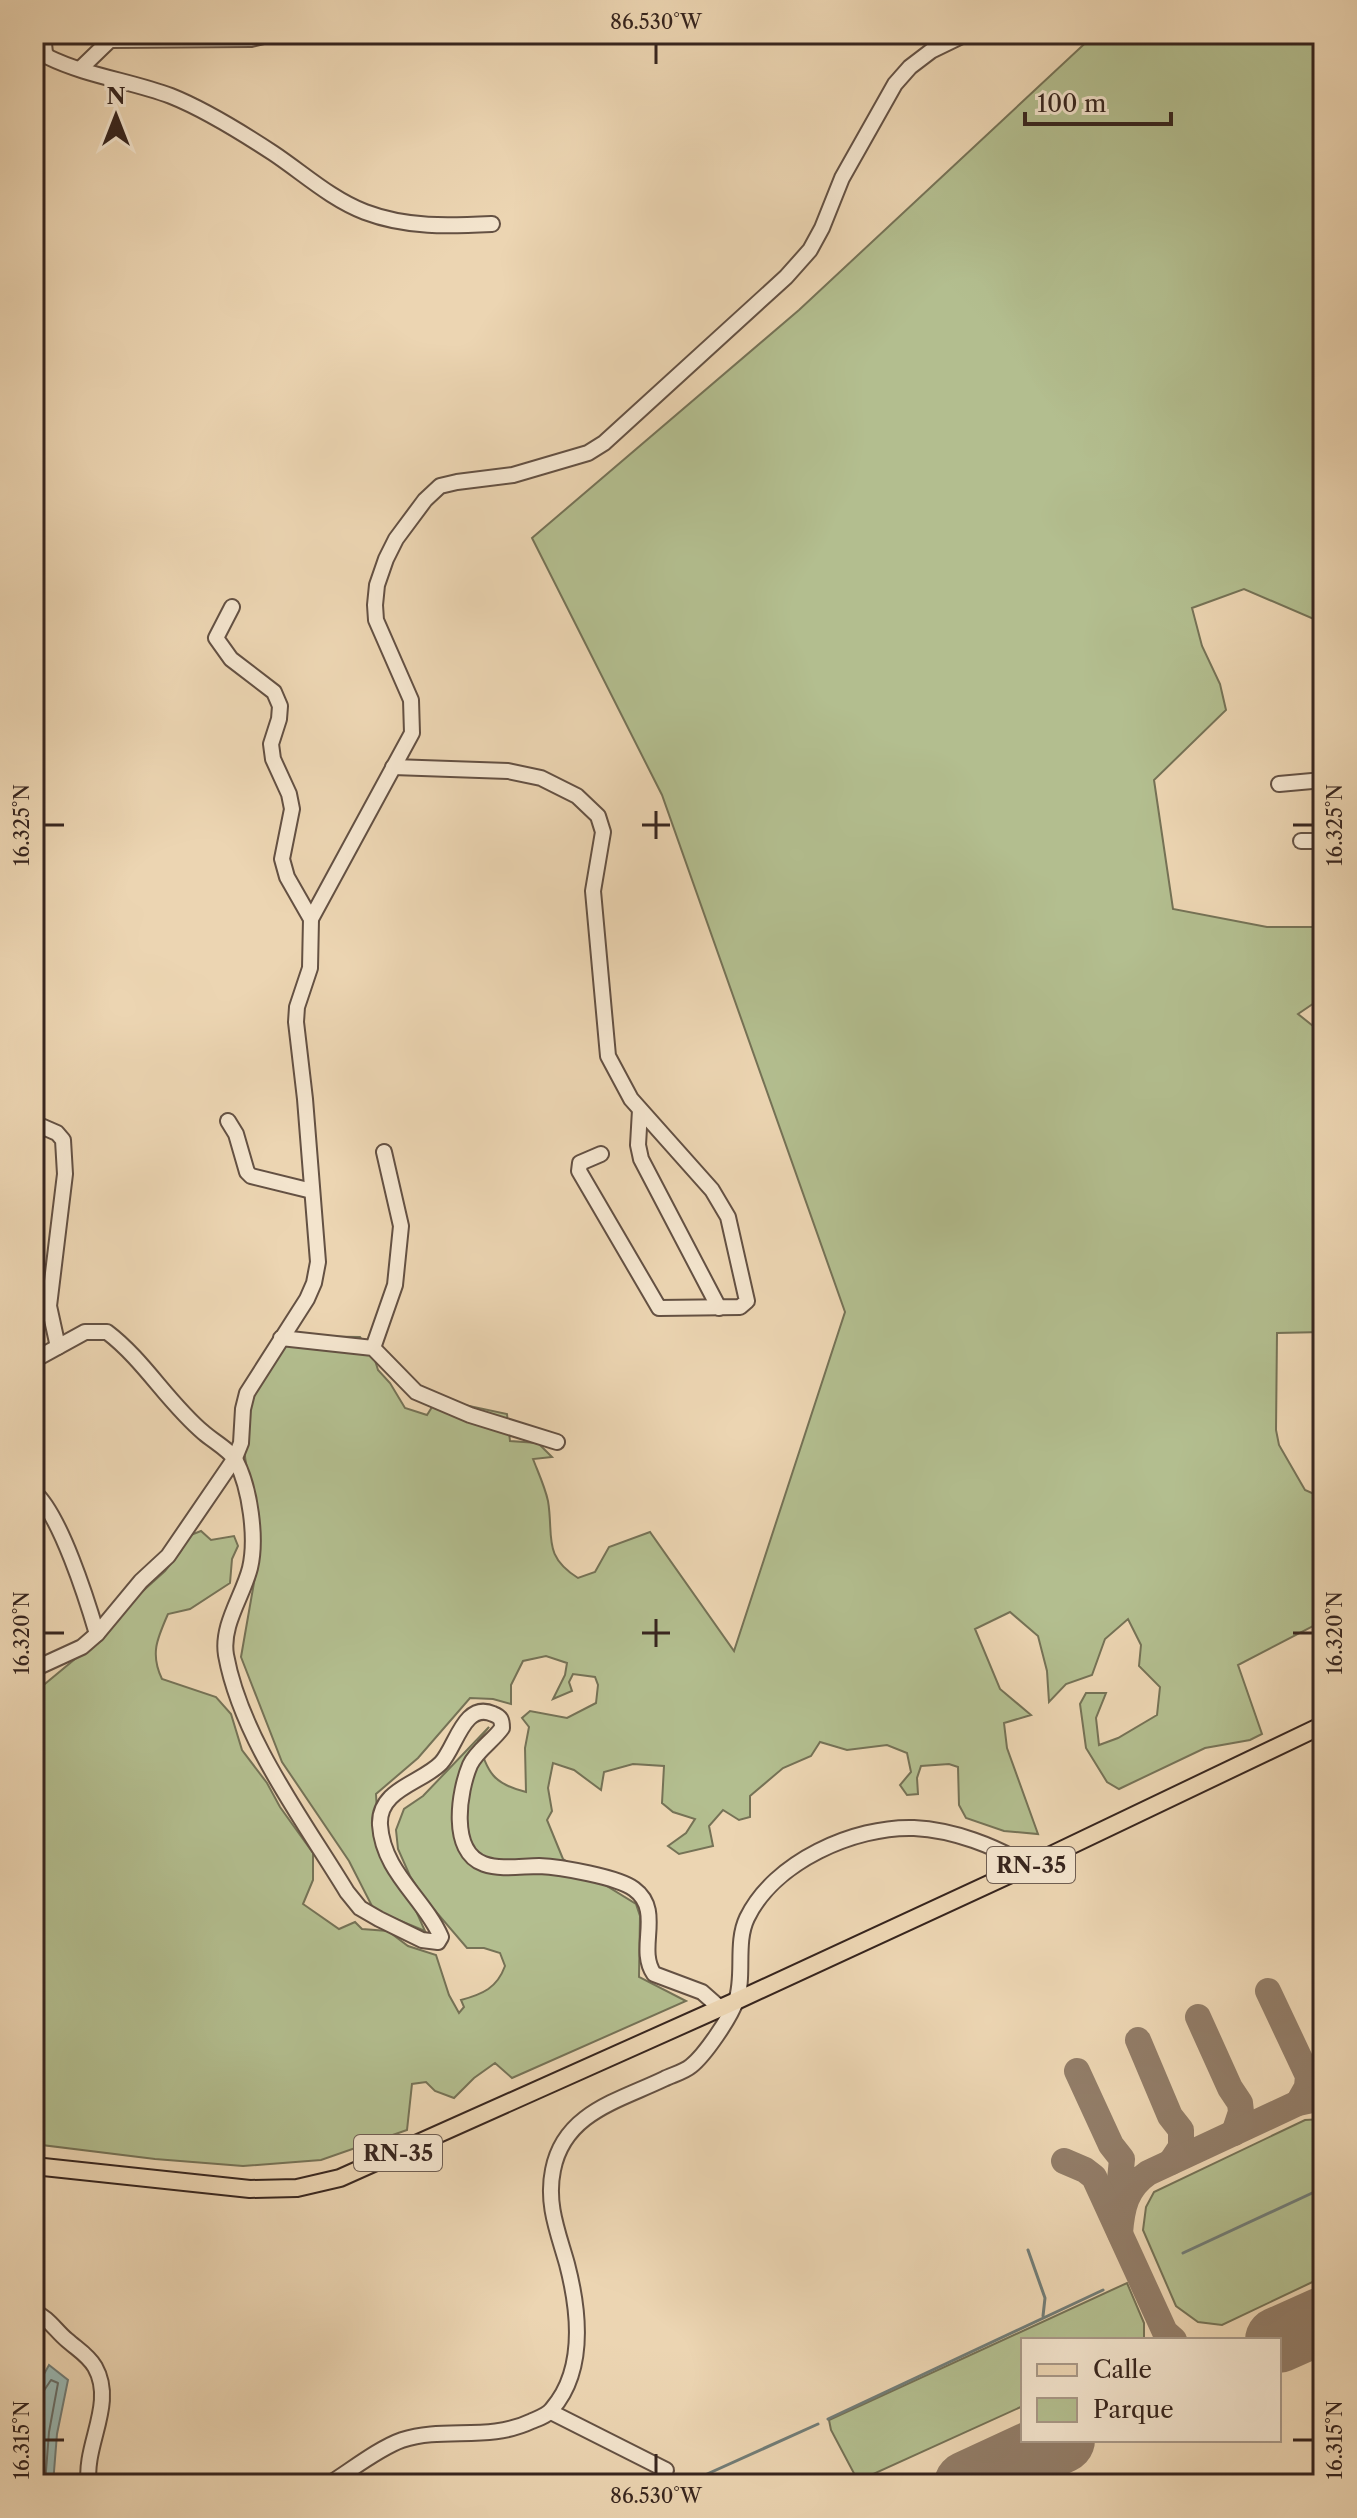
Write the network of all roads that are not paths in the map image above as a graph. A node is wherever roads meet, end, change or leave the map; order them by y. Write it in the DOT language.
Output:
graph roads {
  1 [pos="43,34"];
  2 [pos="272,34"];
  3 [pos="966,34"];
  4 [pos="80,69"];
  5 [pos="492,224"];
  6 [pos="232,607"];
  7 [pos="393,767"];
  8 [pos="1323,780"];
  9 [pos="1279,784"];
  10 [pos="1301,841"];
  11 [pos="1323,841"];
  12 [pos="311,919"];
  13 [pos="640,1110"];
  14 [pos="228,1121"];
  15 [pos="37,1127"];
  16 [pos="384,1152"];
  17 [pos="601,1154"];
  18 [pos="312,1191"];
  19 [pos="719,1308"];
  20 [pos="281,1338"];
  21 [pos="58,1347"];
  22 [pos="373,1348"];
  23 [pos="34,1360"];
  24 [pos="557,1442"];
  25 [pos="235,1458"];
  26 [pos="34,1492"];
  27 [pos="97,1634"];
  28 [pos="34,1669"];
  29 [pos="1323,1725"];
  30 [pos="1028,1866"];
  31 [pos="736,2001"];
  32 [pos="719,2007"];
  33 [pos="34,2166"];
  34 [pos="34,2312"];
  35 [pos="551,2412"];
  36 [pos="666,2470"];
  37 [pos="89,2484"];
  38 [pos="329,2484"];
  1 -- 4 [label="street"];
  2 -- 4 [label="street"];
  3 -- 7 [label="street"];
  4 -- 5 [label="street"];
  6 -- 12 [label="street"];
  7 -- 12 [label="street"];
  7 -- 13 [label="street"];
  8 -- 9 [label="street"];
  10 -- 11 [label="street"];
  12 -- 18 [label="street"];
  13 -- 19 [label="street"];
  13 -- 19 [label="street"];
  14 -- 18 [label="street"];
  15 -- 21 [label="street"];
  16 -- 22 [label="street"];
  17 -- 19 [label="street"];
  18 -- 20 [label="street"];
  20 -- 22 [label="street"];
  20 -- 25 [label="street"];
  21 -- 23 [label="street"];
  21 -- 25 [label="street"];
  22 -- 24 [label="street"];
  25 -- 27 [label="street"];
  25 -- 32 [label="street"];
  26 -- 27 [label="street"];
  27 -- 28 [label="street"];
  29 -- 30 [label="main road, RN-35"];
  30 -- 31 [label="main road, RN-35"];
  30 -- 31 [label="street"];
  31 -- 32 [label="main road, RN-35"];
  31 -- 35 [label="street"];
  32 -- 33 [label="main road, RN-35"];
  34 -- 37 [label="street"];
  35 -- 36 [label="street"];
  35 -- 38 [label="street"];
}
